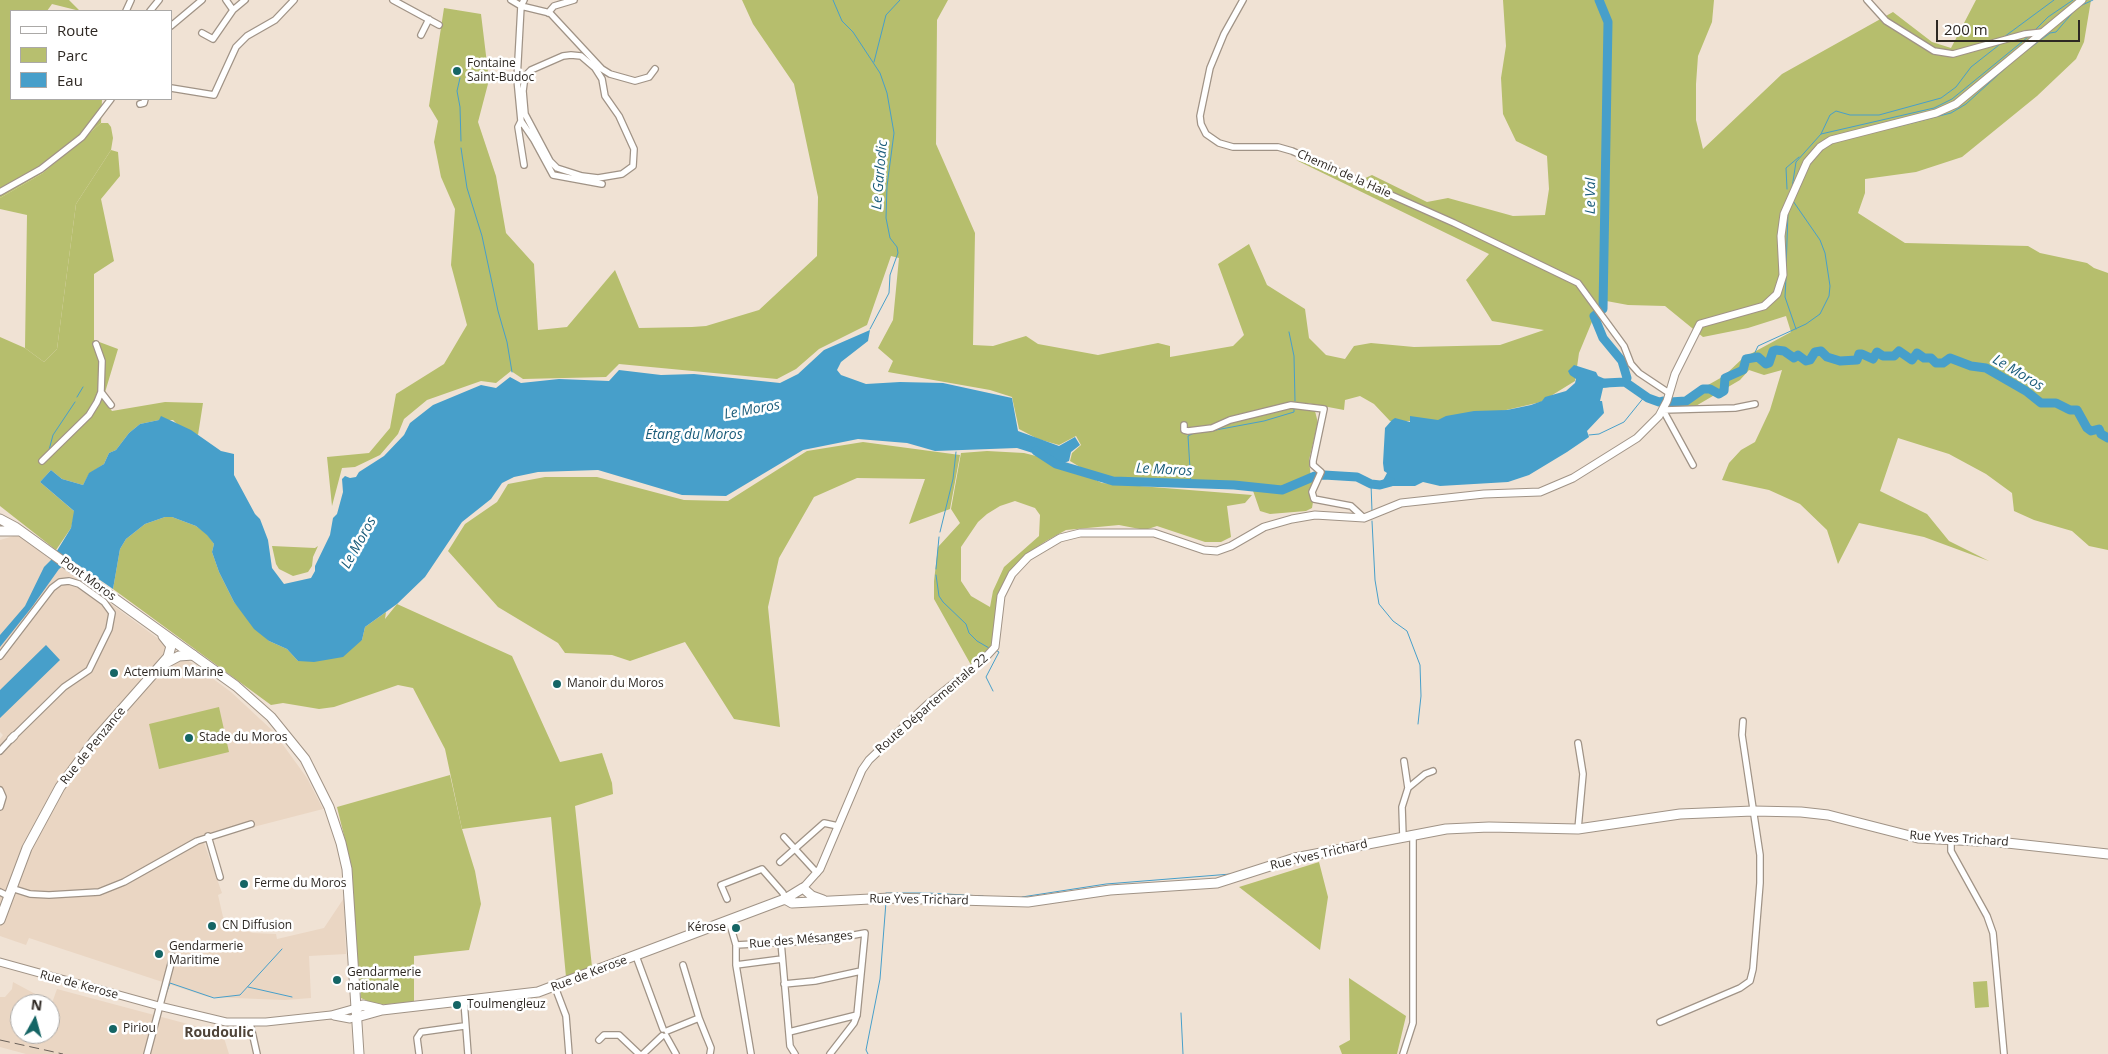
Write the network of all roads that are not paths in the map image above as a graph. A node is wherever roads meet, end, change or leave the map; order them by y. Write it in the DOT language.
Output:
graph roads {
  1 [pos="159,0"];
  2 [pos="202,0"];
  3 [pos="226,0"];
  4 [pos="245,0"];
  5 [pos="294,0"];
  6 [pos="394,0"];
  7 [pos="511,0"];
  8 [pos="524,0"];
  9 [pos="574,0"];
  10 [pos="1244,0"];
  11 [pos="1867,0"];
  12 [pos="2082,0"];
  13 [pos="521,6"];
  14 [pos="151,10"];
  15 [pos="233,10"];
  16 [pos="548,13"];
  17 [pos="428,19"];
  18 [pos="172,25"];
  19 [pos="439,25"];
  20 [pos="2043,32"];
  21 [pos="202,33"];
  22 [pos="421,35"];
  23 [pos="584,48"];
  24 [pos="581,56"];
  25 [pos="655,69"];
  26 [pos="172,88"];
  27 [pos="110,100"];
  28 [pos="145,100"];
  29 [pos="140,104"];
  30 [pos="521,121"];
  31 [pos="524,166"];
  32 [pos="602,184"];
  33 [pos="0,192"];
  34 [pos="96,344"];
  35 [pos="101,392"];
  36 [pos="1669,393"];
  37 [pos="1756,404"];
  38 [pos="111,405"];
  39 [pos="1663,410"];
  40 [pos="1184,425"];
  41 [pos="42,461"];
  42 [pos="1693,466"];
  43 [pos="1364,518"];
  44 [pos="0,519"];
  45 [pos="0,531"];
  46 [pos="20,531"];
  47 [pos="154,627"];
  48 [pos="180,646"];
  49 [pos="193,655"];
  50 [pos="0,656"];
  51 [pos="171,656"];
  52 [pos="1743,721"];
  53 [pos="1578,743"];
  54 [pos="0,751"];
  55 [pos="1404,761"];
  56 [pos="1433,771"];
  57 [pos="1408,788"];
  58 [pos="0,790"];
  59 [pos="0,807"];
  60 [pos="1753,811"];
  61 [pos="251,824"];
  62 [pos="838,826"];
  63 [pos="1578,829"];
  64 [pos="1414,834"];
  65 [pos="208,836"];
  66 [pos="784,837"];
  67 [pos="1403,837"];
  68 [pos="1950,841"];
  69 [pos="795,849"];
  70 [pos="2108,854"];
  71 [pos="780,862"];
  72 [pos="817,873"];
  73 [pos="220,877"];
  74 [pos="802,889"];
  75 [pos="6,892"];
  76 [pos="727,899"];
  77 [pos="785,899"];
  78 [pos="825,900"];
  79 [pos="809,903"];
  80 [pos="0,920"];
  81 [pos="730,921"];
  82 [pos="781,942"];
  83 [pos="736,945"];
  84 [pos="173,956"];
  85 [pos="636,956"];
  86 [pos="782,958"];
  87 [pos="0,962"];
  88 [pos="683,965"];
  89 [pos="736,965"];
  90 [pos="861,972"];
  91 [pos="784,984"];
  92 [pos="555,987"];
  93 [pos="464,1001"];
  94 [pos="159,1006"];
  95 [pos="357,1012"];
  96 [pos="857,1015"];
  97 [pos="699,1018"];
  98 [pos="1660,1022"];
  99 [pos="250,1023"];
  100 [pos="464,1026"];
  101 [pos="789,1032"];
  102 [pos="664,1033"];
  103 [pos="599,1040"];
  104 [pos="419,1053"];
  105 [pos="147,1054"];
  106 [pos="257,1054"];
  107 [pos="359,1054"];
  108 [pos="468,1054"];
  109 [pos="570,1054"];
  110 [pos="639,1054"];
  111 [pos="643,1054"];
  112 [pos="676,1054"];
  113 [pos="710,1054"];
  114 [pos="751,1054"];
  115 [pos="795,1054"];
  116 [pos="830,1054"];
  117 [pos="1403,1054"];
  118 [pos="2004,1054"];
  1 -- 14 [label="street"];
  2 -- 18 [label="street"];
  3 -- 15 [label="street"];
  4 -- 15 [label="street"];
  5 -- 26 [label="street"];
  6 -- 17 [label="street"];
  7 -- 13 [label="street"];
  8 -- 13 [label="street"];
  9 -- 16 [label="street"];
  10 -- 36 [label="street, Chemin de la Haie"];
  11 -- 20 [label="street"];
  12 -- 20 [label="street"];
  13 -- 16 [label="street"];
  13 -- 30 [label="street"];
  15 -- 21 [label="street"];
  16 -- 23 [label="street"];
  17 -- 19 [label="street"];
  17 -- 22 [label="street"];
  20 -- 36 [label="street, Route Départementale 22"];
  23 -- 24 [label="street"];
  23 -- 25 [label="street"];
  24 -- 24 [label="street"];
  27 -- 33 [label="street"];
  28 -- 29 [label="street"];
  30 -- 31 [label="street"];
  30 -- 32 [label="street"];
  34 -- 35 [label="street"];
  35 -- 38 [label="street"];
  35 -- 41 [label="street"];
  36 -- 39 [label="street, Route Départementale 22"];
  37 -- 39 [label="street"];
  39 -- 42 [label="street"];
  39 -- 43 [label="street, Route Départementale 22"];
  40 -- 43 [label="street"];
  43 -- 62 [label="street, Route Départementale 22"];
  44 -- 46 [label="main road, Pont Moros"];
  45 -- 46 [label="main road"];
  46 -- 47 [label="main road, Pont Moros"];
  47 -- 48 [label="main road"];
  47 -- 51 [label="main road"];
  48 -- 49 [label="main road"];
  48 -- 51 [label="main road"];
  49 -- 51 [label="main road, Rue de Penzance"];
  49 -- 95 [label="main road"];
  50 -- 54 [label="street"];
  51 -- 75 [label="main road, Rue de Penzance"];
  52 -- 60 [label="street"];
  53 -- 63 [label="street"];
  55 -- 57 [label="street"];
  56 -- 57 [label="street"];
  57 -- 67 [label="street"];
  58 -- 59 [label="street"];
  60 -- 63 [label="main road, Rue Yves Trichard"];
  60 -- 68 [label="main road, Rue Yves Trichard"];
  60 -- 98 [label="street"];
  61 -- 65 [label="street"];
  62 -- 69 [label="street"];
  62 -- 72 [label="street, Route Départementale 22"];
  63 -- 64 [label="main road, Rue Yves Trichard"];
  64 -- 67 [label="main road, Rue Yves Trichard"];
  64 -- 117 [label="street"];
  65 -- 73 [label="street"];
  65 -- 75 [label="street"];
  66 -- 69 [label="street"];
  67 -- 78 [label="main road, Rue Yves Trichard"];
  68 -- 70 [label="main road, Rue Yves Trichard"];
  68 -- 118 [label="street"];
  69 -- 71 [label="street"];
  69 -- 72 [label="street"];
  72 -- 74 [label="street, Route Départementale 22"];
  74 -- 77 [label="main road, Rue de Kerose"];
  74 -- 78 [label="main road"];
  74 -- 79 [label="main road"];
  75 -- 80 [label="main road, Rue de Penzance"];
  76 -- 77 [label="street"];
  77 -- 79 [label="main road"];
  77 -- 81 [label="main road, Rue de Kerose"];
  78 -- 79 [label="main road, Rue Yves Trichard"];
  81 -- 83 [label="street"];
  81 -- 85 [label="main road, Rue de Kerose"];
  82 -- 83 [label="street, Rue des Mésanges"];
  82 -- 86 [label="street"];
  82 -- 90 [label="street, Rue des Mésanges"];
  83 -- 89 [label="street"];
  84 -- 94 [label="street"];
  85 -- 92 [label="main road, Rue de Kerose"];
  85 -- 102 [label="street"];
  86 -- 89 [label="street"];
  86 -- 91 [label="street"];
  87 -- 94 [label="street, Rue de Kerose"];
  88 -- 97 [label="street"];
  89 -- 114 [label="street"];
  90 -- 91 [label="street"];
  90 -- 96 [label="street"];
  91 -- 101 [label="street"];
  92 -- 93 [label="main road, Rue de Kerose"];
  92 -- 109 [label="street"];
  93 -- 95 [label="main road, Rue de Kerose"];
  93 -- 100 [label="street"];
  94 -- 99 [label="street, Rue de Kerose"];
  94 -- 105 [label="street"];
  95 -- 99 [label="street, Rue de Kerose"];
  95 -- 107 [label="main road"];
  96 -- 101 [label="street"];
  96 -- 116 [label="street"];
  97 -- 102 [label="street"];
  97 -- 113 [label="street"];
  99 -- 106 [label="street"];
  100 -- 104 [label="street"];
  100 -- 108 [label="street"];
  101 -- 115 [label="street"];
  102 -- 111 [label="street"];
  102 -- 112 [label="street"];
  103 -- 110 [label="street"];
}
